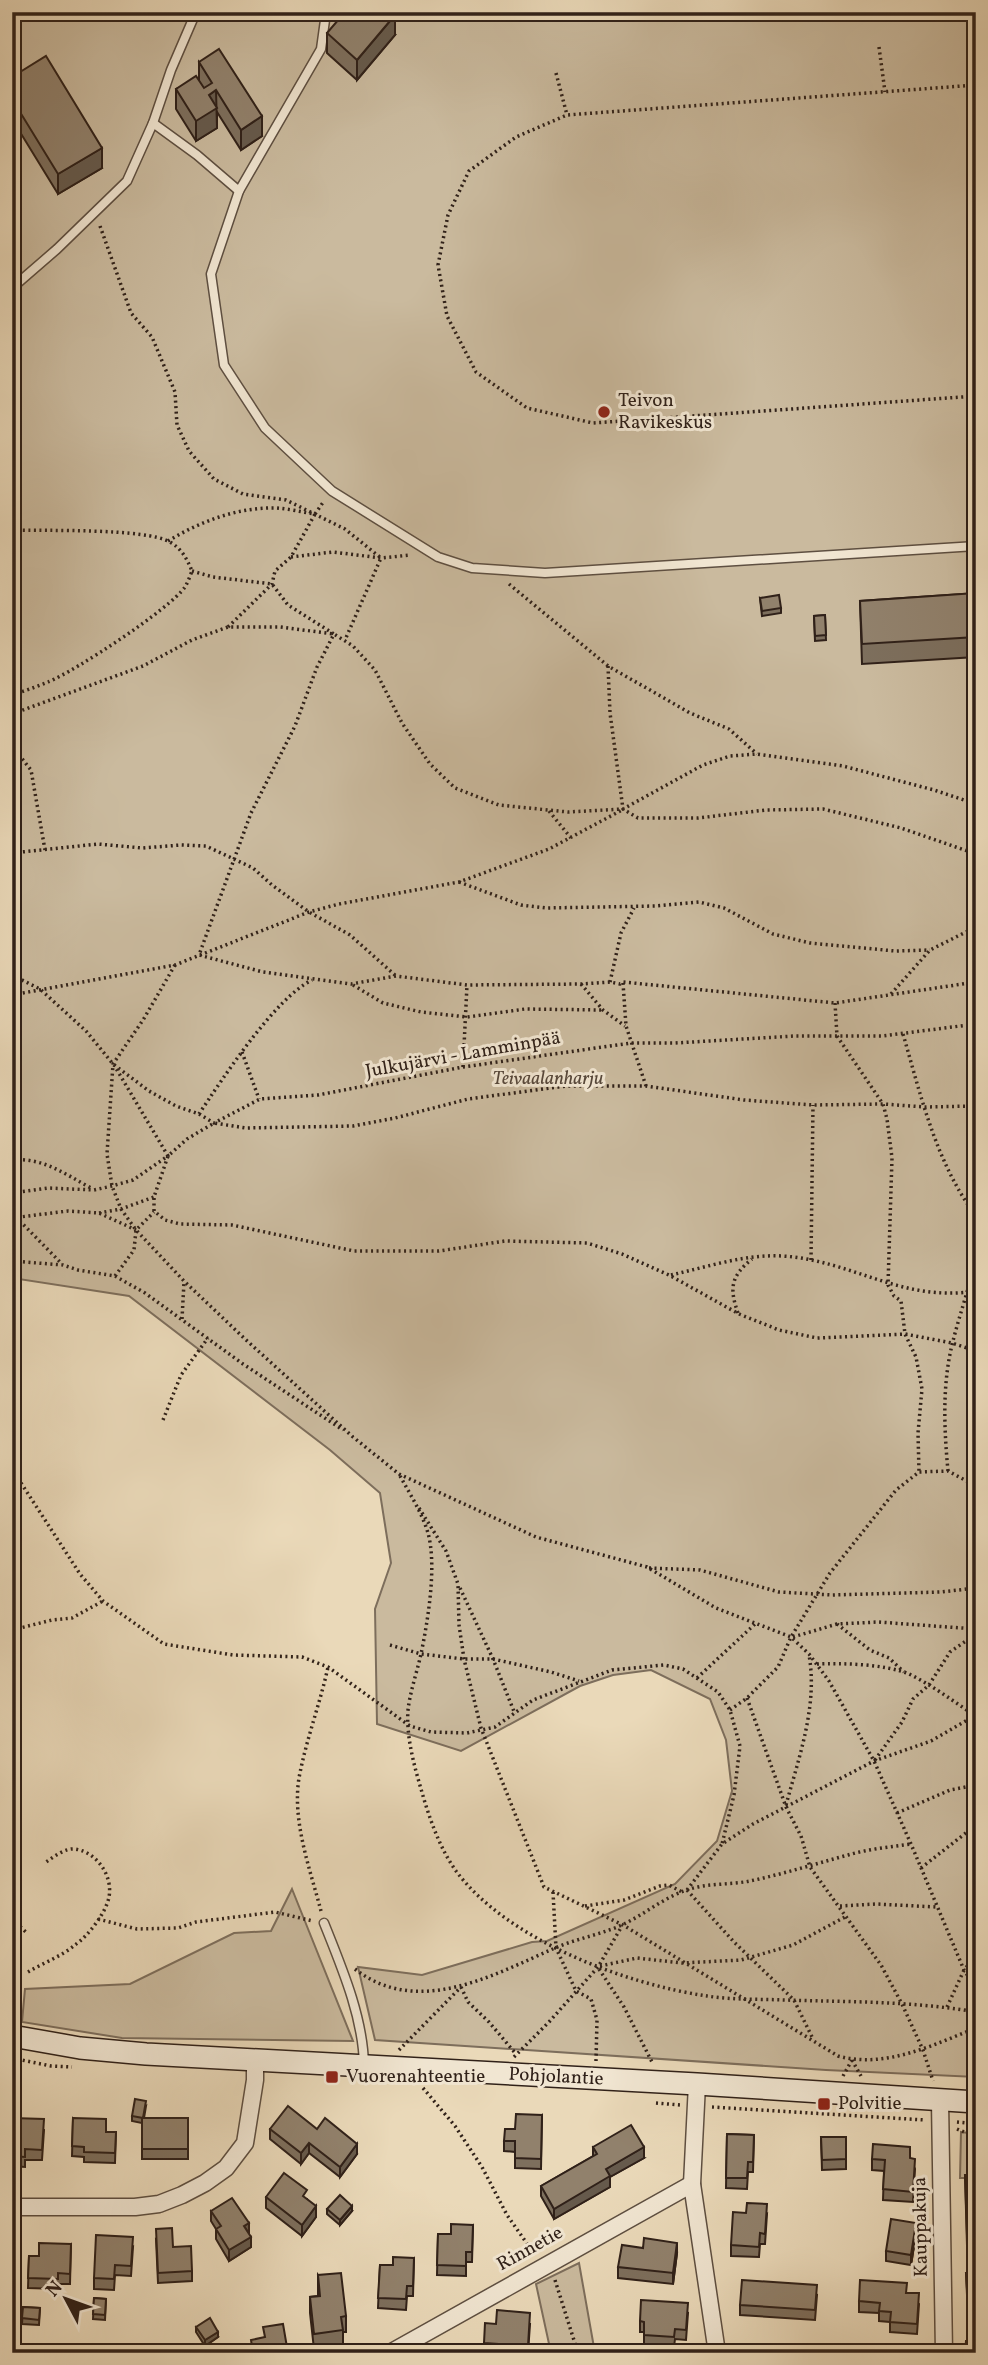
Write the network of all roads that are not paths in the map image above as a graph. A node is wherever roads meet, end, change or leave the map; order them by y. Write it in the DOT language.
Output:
graph roads {
  1 [pos="196,12"];
  2 [pos="317,12"];
  3 [pos="153,123"];
  4 [pos="239,191"];
  5 [pos="12,288"];
  6 [pos="976,546"];
  7 [pos="324,1923"];
  8 [pos="12,2036"];
  9 [pos="255,2061"];
  10 [pos="374,2066"];
  11 [pos="697,2084"];
  12 [pos="937,2093"];
  13 [pos="976,2102"];
  14 [pos="692,2184"];
  15 [pos="12,2207"];
  16 [pos="390,2353"];
  17 [pos="717,2353"];
  18 [pos="944,2353"];
  1 -- 3 [label="lane"];
  2 -- 4 [label="lane"];
  3 -- 4 [label="lane"];
  3 -- 5 [label="lane"];
  4 -- 6 [label="lane"];
  7 -- 10 [label="lane"];
  8 -- 9 [label="main road, Pohjolantie"];
  9 -- 10 [label="main road, Pohjolantie"];
  9 -- 15 [label="street"];
  10 -- 11 [label="main road, Pohjolantie"];
  11 -- 12 [label="main road, Pohjolantie"];
  11 -- 14 [label="street"];
  12 -- 13 [label="main road, Pohjolantie"];
  12 -- 18 [label="street, Kauppakuja"];
  14 -- 16 [label="street, Rinnetie"];
  14 -- 17 [label="street"];
}
